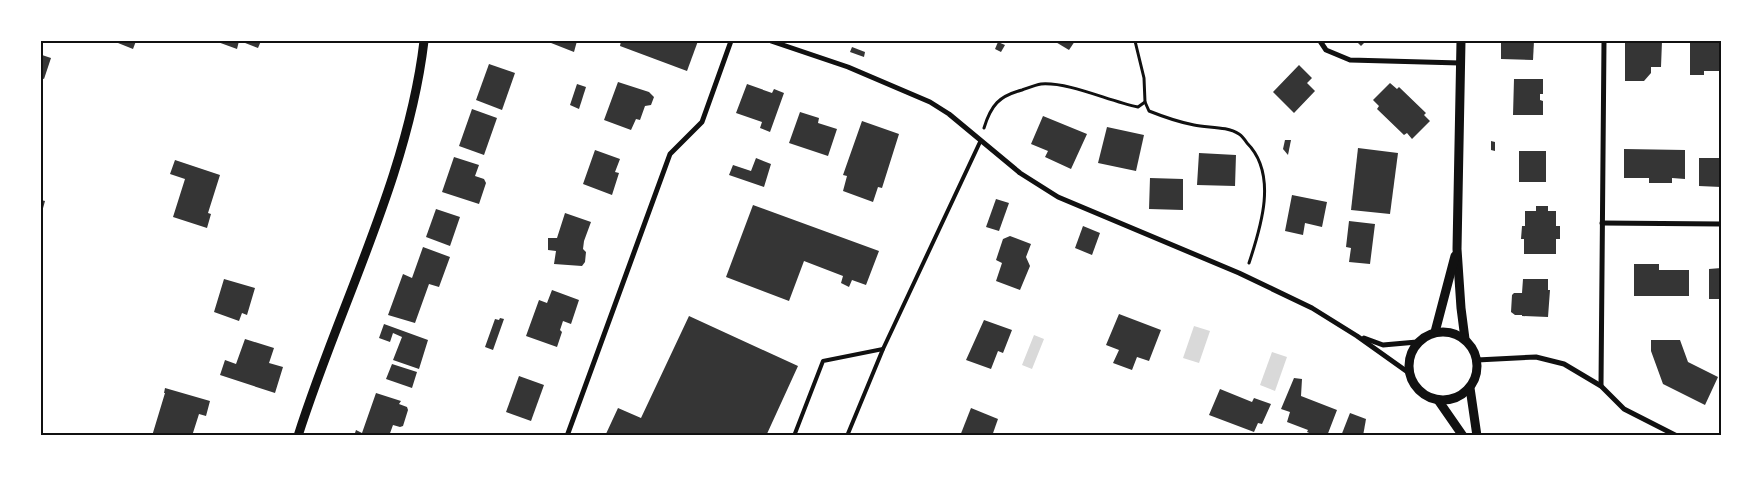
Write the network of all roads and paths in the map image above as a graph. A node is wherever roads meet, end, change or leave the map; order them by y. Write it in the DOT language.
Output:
graph roads {
  1 [pos="424,41"];
  2 [pos="730,41"];
  3 [pos="771,41"];
  4 [pos="1136,41"];
  5 [pos="1320,41"];
  6 [pos="1461,41"];
  7 [pos="1604,41"];
  8 [pos="1460,62"];
  9 [pos="1145,102"];
  10 [pos="980,142"];
  11 [pos="1602,223"];
  12 [pos="1721,224"];
  13 [pos="1457,249"];
  14 [pos="1244,276"];
  15 [pos="1435,332"];
  16 [pos="1357,336"];
  17 [pos="1465,339"];
  18 [pos="1417,342"];
  19 [pos="883,349"];
  20 [pos="1477,360"];
  21 [pos="1409,373"];
  22 [pos="1601,386"];
  23 [pos="1470,388"];
  24 [pos="1438,400"];
  25 [pos="298,436"];
  26 [pos="567,436"];
  27 [pos="794,436"];
  28 [pos="847,436"];
  29 [pos="1463,436"];
  30 [pos="1477,436"];
  31 [pos="1677,436"];
  1 -- 25 [label="street"];
  2 -- 26 [label="street"];
  3 -- 10 [label="street"];
  4 -- 9 [label="path"];
  5 -- 8 [label="street"];
  6 -- 8 [label="street"];
  7 -- 11 [label="street"];
  8 -- 13 [label="street"];
  9 -- 10 [label="path"];
  9 -- 14 [label="path"];
  10 -- 14 [label="street"];
  10 -- 19 [label="lane"];
  11 -- 12 [label="street"];
  11 -- 22 [label="street"];
  13 -- 15 [label="street"];
  13 -- 17 [label="street"];
  14 -- 16 [label="street"];
  15 -- 17 [label="street"];
  15 -- 18 [label="street"];
  16 -- 18 [label="street"];
  16 -- 21 [label="street"];
  17 -- 20 [label="street"];
  18 -- 21 [label="street"];
  19 -- 27 [label="lane"];
  19 -- 28 [label="lane"];
  20 -- 22 [label="street"];
  20 -- 23 [label="street"];
  21 -- 24 [label="street"];
  22 -- 31 [label="street"];
  23 -- 24 [label="street"];
  23 -- 30 [label="street"];
  24 -- 29 [label="street"];
}
